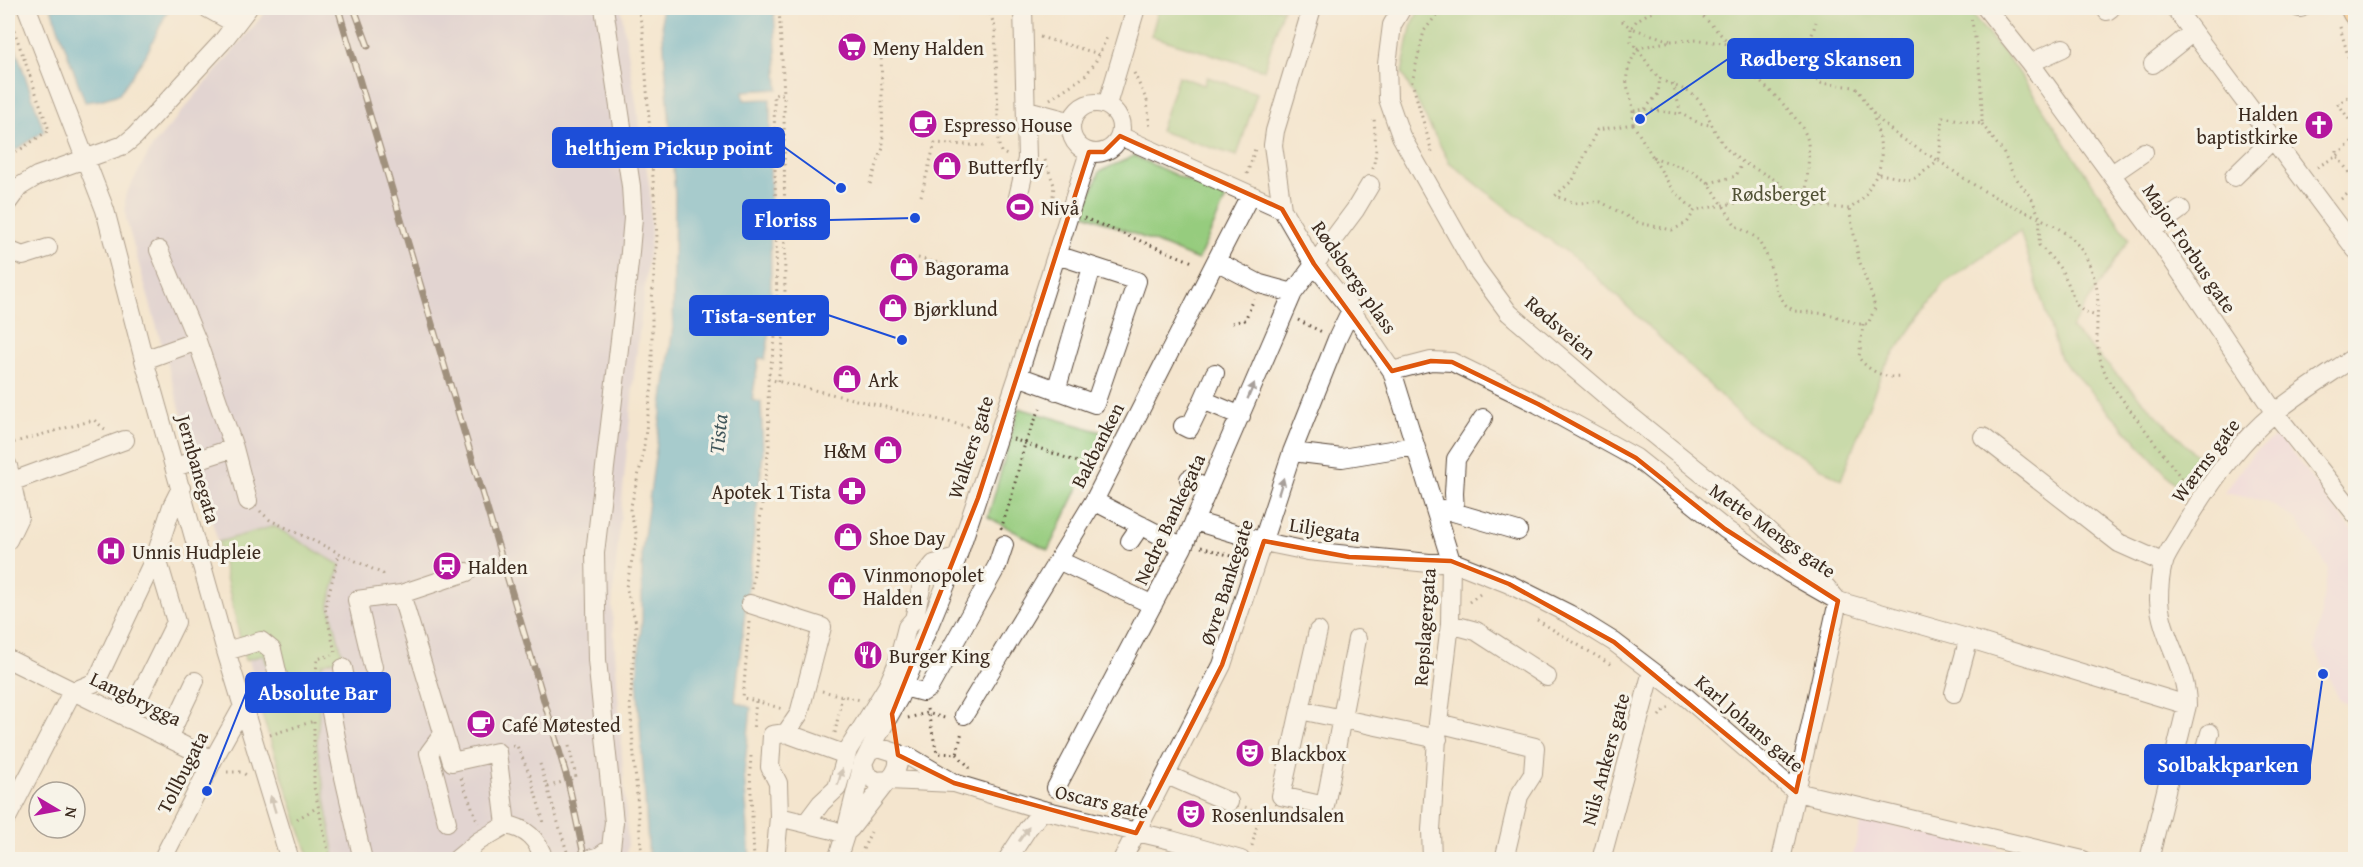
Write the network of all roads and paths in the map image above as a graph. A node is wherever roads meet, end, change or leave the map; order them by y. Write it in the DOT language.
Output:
graph roads {
  1 [pos="27,8"];
  2 [pos="207,8"];
  3 [pos="248,8"];
  4 [pos="604,8"];
  5 [pos="638,8"];
  6 [pos="779,8"];
  7 [pos="988,8"];
  8 [pos="1023,8"];
  9 [pos="1136,8"];
  10 [pos="1312,8"];
  11 [pos="1402,8"];
  12 [pos="1442,8"];
  13 [pos="1658,8"];
  14 [pos="1695,8"];
  15 [pos="2182,10"];
  16 [pos="1979,12"];
  17 [pos="8,13"];
  18 [pos="2349,13"];
  19 [pos="1622,21"];
  20 [pos="1816,22"];
  21 [pos="236,24"];
  22 [pos="1631,28"];
  23 [pos="1109,32"];
  24 [pos="2193,32"];
  25 [pos="1036,36"];
  26 [pos="1671,41"];
  27 [pos="1730,44"];
  28 [pos="1738,47"];
  29 [pos="881,48"];
  30 [pos="1638,48"];
  31 [pos="2063,48"];
  32 [pos="1100,54"];
  33 [pos="1119,60"];
  34 [pos="2030,63"];
  35 [pos="2153,64"];
  36 [pos="1794,65"];
  37 [pos="1660,77"];
  38 [pos="1673,83"];
  39 [pos="2355,84"];
  40 [pos="2355,91"];
  41 [pos="784,94"];
  42 [pos="1107,105"];
  43 [pos="1645,109"];
  44 [pos="1634,111"];
  45 [pos="1034,112"];
  46 [pos="1873,113"];
  47 [pos="1681,114"];
  48 [pos="1072,122"];
  49 [pos="1633,124"];
  50 [pos="1982,124"];
  51 [pos="1710,125"];
  52 [pos="2355,130"];
  53 [pos="1150,133"];
  54 [pos="1120,136"];
  55 [pos="2355,138"];
  56 [pos="2273,139"];
  57 [pos="986,146"];
  58 [pos="1089,152"];
  59 [pos="2144,152"];
  60 [pos="1042,154"];
  61 [pos="2337,154"];
  62 [pos="1007,155"];
  63 [pos="1653,157"];
  64 [pos="8,158"];
  65 [pos="84,160"];
  66 [pos="1939,161"];
  67 [pos="1742,163"];
  68 [pos="2317,167"];
  69 [pos="1879,174"];
  70 [pos="2112,174"];
  71 [pos="2234,177"];
  72 [pos="2355,182"];
  73 [pos="1709,183"];
  74 [pos="870,184"];
  75 [pos="1428,184"];
  76 [pos="1370,185"];
  77 [pos="1251,195"];
  78 [pos="921,196"];
  79 [pos="1018,197"];
  80 [pos="8,202"];
  81 [pos="1797,202"];
  82 [pos="1805,203"];
  83 [pos="1052,207"];
  84 [pos="1722,207"];
  85 [pos="1282,209"];
  86 [pos="1849,209"];
  87 [pos="2181,209"];
  88 [pos="1695,210"];
  89 [pos="1071,213"];
  90 [pos="2040,218"];
  91 [pos="2152,230"];
  92 [pos="48,248"];
  93 [pos="8,250"];
  94 [pos="159,250"];
  95 [pos="2355,250"];
  96 [pos="1057,255"];
  97 [pos="918,258"];
  98 [pos="947,264"];
  99 [pos="1314,264"];
  100 [pos="1213,266"];
  101 [pos="1092,267"];
  102 [pos="1293,293"];
  103 [pos="1256,294"];
  104 [pos="1351,310"];
  105 [pos="2097,316"];
  106 [pos="1232,323"];
  107 [pos="1863,324"];
  108 [pos="197,341"];
  109 [pos="2355,356"];
  110 [pos="144,360"];
  111 [pos="1392,370"];
  112 [pos="1215,373"];
  113 [pos="1902,377"];
  114 [pos="768,379"];
  115 [pos="778,381"];
  116 [pos="1038,384"];
  117 [pos="1203,400"];
  118 [pos="2275,413"];
  119 [pos="1241,416"];
  120 [pos="1483,418"];
  121 [pos="986,419"];
  122 [pos="1183,426"];
  123 [pos="1983,436"];
  124 [pos="1007,437"];
  125 [pos="119,442"];
  126 [pos="1025,443"];
  127 [pos="8,444"];
  128 [pos="1416,446"];
  129 [pos="234,448"];
  130 [pos="1292,452"];
  131 [pos="1097,457"];
  132 [pos="175,467"];
  133 [pos="1100,471"];
  134 [pos="9,477"];
  135 [pos="1189,479"];
  136 [pos="181,488"];
  137 [pos="1208,490"];
  138 [pos="248,501"];
  139 [pos="1094,501"];
  140 [pos="2199,502"];
  141 [pos="1436,507"];
  142 [pos="1455,512"];
  143 [pos="2355,515"];
  144 [pos="1194,521"];
  145 [pos="1141,525"];
  146 [pos="1518,531"];
  147 [pos="8,540"];
  148 [pos="1130,541"];
  149 [pos="1264,542"];
  150 [pos="1004,545"];
  151 [pos="1187,545"];
  152 [pos="156,555"];
  153 [pos="957,558"];
  154 [pos="1243,560"];
  155 [pos="1058,561"];
  156 [pos="1451,561"];
  157 [pos="2164,563"];
  158 [pos="467,572"];
  159 [pos="401,594"];
  160 [pos="1494,594"];
  161 [pos="1838,601"];
  162 [pos="750,604"];
  163 [pos="1153,605"];
  164 [pos="937,608"];
  165 [pos="1533,617"];
  166 [pos="1457,625"];
  167 [pos="963,626"];
  168 [pos="1318,631"];
  169 [pos="1967,638"];
  170 [pos="1357,639"];
  171 [pos="226,651"];
  172 [pos="8,659"];
  173 [pos="373,667"];
  174 [pos="343,668"];
  175 [pos="1621,670"];
  176 [pos="1652,671"];
  177 [pos="1547,677"];
  178 [pos="279,680"];
  179 [pos="195,681"];
  180 [pos="805,687"];
  181 [pos="904,687"];
  182 [pos="929,688"];
  183 [pos="72,692"];
  184 [pos="1954,693"];
  185 [pos="842,695"];
  186 [pos="756,701"];
  187 [pos="866,702"];
  188 [pos="2187,705"];
  189 [pos="243,706"];
  190 [pos="1300,710"];
  191 [pos="958,712"];
  192 [pos="927,713"];
  193 [pos="799,714"];
  194 [pos="899,716"];
  195 [pos="128,719"];
  196 [pos="946,719"];
  197 [pos="1342,719"];
  198 [pos="314,722"];
  199 [pos="1438,731"];
  200 [pos="786,733"];
  201 [pos="2210,733"];
  202 [pos="443,734"];
  203 [pos="269,735"];
  204 [pos="753,736"];
  205 [pos="168,738"];
  206 [pos="569,746"];
  207 [pos="752,748"];
  208 [pos="833,751"];
  209 [pos="898,754"];
  210 [pos="866,757"];
  211 [pos="213,760"];
  212 [pos="540,764"];
  213 [pos="2171,768"];
  214 [pos="1167,774"];
  215 [pos="223,778"];
  216 [pos="250,778"];
  217 [pos="888,780"];
  218 [pos="954,783"];
  219 [pos="548,787"];
  220 [pos="1056,788"];
  221 [pos="1796,792"];
  222 [pos="1281,796"];
  223 [pos="1229,802"];
  224 [pos="318,807"];
  225 [pos="1043,810"];
  226 [pos="8,816"];
  227 [pos="779,817"];
  228 [pos="296,819"];
  229 [pos="447,822"];
  230 [pos="806,823"];
  231 [pos="506,825"];
  232 [pos="873,829"];
  233 [pos="1136,832"];
  234 [pos="845,835"];
  235 [pos="1245,856"];
  236 [pos="162,860"];
  237 [pos="291,860"];
  238 [pos="363,860"];
  239 [pos="456,860"];
  240 [pos="544,860"];
  241 [pos="570,860"];
  242 [pos="586,860"];
  243 [pos="642,860"];
  244 [pos="754,860"];
  245 [pos="775,860"];
  246 [pos="837,860"];
  247 [pos="858,860"];
  248 [pos="1007,860"];
  249 [pos="1122,860"];
  250 [pos="1432,860"];
  251 [pos="1504,860"];
  252 [pos="1601,860"];
  253 [pos="1781,860"];
  254 [pos="2083,860"];
  255 [pos="2149,860"];
  1 -- 65 [label="street, Jernbanegata"];
  2 -- 21 [label="street"];
  3 -- 21 [label="street"];
  4 -- 242 [label="street"];
  5 -- 243 [label="path"];
  6 -- 41 [label="path"];
  7 -- 62 [label="path"];
  8 -- 45 [label="street"];
  9 -- 33 [label="street"];
  10 -- 85 [label="street"];
  11 -- 75 [label="street, Rødsveien"];
  12 -- 75 [label="path"];
  13 -- 22 [label="path"];
  14 -- 27 [label="path"];
  15 -- 24 [label="street"];
  16 -- 34 [label="street, Major Forbus gate"];
  16 -- 50 [label="path"];
  17 -- 64 [label="path"];
  18 -- 39 [label="path"];
  19 -- 22 [label="path"];
  20 -- 36 [label="path"];
  21 -- 65 [label="street"];
  22 -- 26 [label="path"];
  22 -- 30 [label="path"];
  23 -- 32 [label="path"];
  24 -- 35 [label="street"];
  24 -- 56 [label="street"];
  25 -- 32 [label="path"];
  26 -- 27 [label="path"];
  26 -- 30 [label="path"];
  27 -- 28 [label="path"];
  28 -- 36 [label="path"];
  28 -- 82 [label="path"];
  29 -- 74 [label="path"];
  30 -- 37 [label="path"];
  30 -- 44 [label="path"];
  31 -- 34 [label="street"];
  32 -- 33 [label="path"];
  32 -- 45 [label="path"];
  33 -- 42 [label="street"];
  33 -- 53 [label="path"];
  34 -- 70 [label="street, Major Forbus gate"];
  36 -- 46 [label="path"];
  37 -- 38 [label="path"];
  37 -- 43 [label="path"];
  38 -- 47 [label="path"];
  38 -- 51 [label="path"];
  40 -- 52 [label="path"];
  41 -- 114 [label="path"];
  41 -- 115 [label="path"];
  42 -- 48 [label="street"];
  42 -- 54 [label="street"];
  43 -- 44 [label="path"];
  43 -- 47 [label="path"];
  44 -- 49 [label="path"];
  45 -- 48 [label="street"];
  45 -- 79 [label="street"];
  46 -- 66 [label="path"];
  46 -- 69 [label="path"];
  47 -- 51 [label="path"];
  48 -- 58 [label="street"];
  49 -- 63 [label="path"];
  49 -- 88 [label="path"];
  50 -- 66 [label="path"];
  50 -- 90 [label="path"];
  51 -- 67 [label="path"];
  54 -- 58 [label="street"];
  54 -- 77 [label="street"];
  55 -- 61 [label="path"];
  56 -- 71 [label="street"];
  56 -- 95 [label="street"];
  57 -- 78 [label="path"];
  58 -- 89 [label="street, Walkers gate"];
  59 -- 70 [label="street"];
  60 -- 83 [label="path"];
  61 -- 68 [label="path"];
  61 -- 72 [label="path"];
  63 -- 73 [label="path"];
  63 -- 88 [label="path"];
  65 -- 80 [label="street"];
  65 -- 110 [label="street, Jernbanegata"];
  66 -- 69 [label="path"];
  66 -- 90 [label="path"];
  67 -- 73 [label="path"];
  67 -- 81 [label="path"];
  69 -- 86 [label="path"];
  70 -- 91 [label="street, Major Forbus gate"];
  73 -- 84 [label="path"];
  75 -- 161 [label="street, Rødsveien"];
  76 -- 99 [label="street, Nedre Bankegata"];
  77 -- 85 [label="street"];
  77 -- 100 [label="street, Bakbanken"];
  81 -- 82 [label="path"];
  81 -- 84 [label="path"];
  82 -- 86 [label="path"];
  84 -- 88 [label="path"];
  84 -- 107 [label="path"];
  85 -- 99 [label="street, Rødsbergs plass"];
  86 -- 107 [label="path"];
  87 -- 91 [label="street"];
  89 -- 96 [label="street, Walkers gate"];
  89 -- 100 [label="path"];
  90 -- 105 [label="path"];
  90 -- 105 [label="path"];
  91 -- 118 [label="street, Major Forbus gate"];
  92 -- 93 [label="street"];
  94 -- 108 [label="street"];
  96 -- 101 [label="street"];
  96 -- 116 [label="street, Walkers gate"];
  97 -- 98 [label="path"];
  99 -- 102 [label="street, Nedre Bankegata"];
  99 -- 104 [label="street, Rødsbergs plass"];
  100 -- 102 [label="street"];
  100 -- 133 [label="street, Bakbanken"];
  101 -- 116 [label="street"];
  101 -- 116 [label="street"];
  119 -- 102 [label="street, Nedre Bankegata, one-way"];
  103 -- 106 [label="path"];
  104 -- 111 [label="street, Rødsbergs plass"];
  104 -- 130 [label="street, Øvre Bankegate"];
  105 -- 140 [label="path"];
  107 -- 113 [label="path"];
  108 -- 110 [label="street"];
  108 -- 129 [label="street"];
  109 -- 118 [label="street, Wærns gate"];
  110 -- 132 [label="street, Jernbanegata"];
  111 -- 128 [label="street, Repslagergata"];
  111 -- 161 [label="street, Mette Mengs gate"];
  112 -- 117 [label="street"];
  114 -- 115 [label="path"];
  114 -- 162 [label="path"];
  115 -- 121 [label="path"];
  116 -- 126 [label="path"];
  116 -- 153 [label="street, Walkers gate"];
  117 -- 119 [label="street"];
  117 -- 122 [label="street"];
  118 -- 140 [label="street, Wærns gate"];
  118 -- 143 [label="street, Major Forbus gate"];
  119 -- 137 [label="street, Nedre Bankegata"];
  120 -- 142 [label="street"];
  123 -- 157 [label="street"];
  124 -- 126 [label="path"];
  125 -- 127 [label="path"];
  125 -- 134 [label="street"];
  126 -- 133 [label="path"];
  126 -- 150 [label="path"];
  128 -- 130 [label="street"];
  128 -- 141 [label="street, Repslagergata"];
  129 -- 132 [label="street"];
  129 -- 138 [label="street"];
  149 -- 130 [label="street, Øvre Bankegate, one-way"];
  131 -- 133 [label="path"];
  132 -- 136 [label="street, Jernbanegata"];
  133 -- 139 [label="street, Bakbanken"];
  134 -- 147 [label="street"];
  135 -- 137 [label="street"];
  136 -- 152 [label="street"];
  136 -- 171 [label="street, Jernbanegata"];
  137 -- 144 [label="street, Nedre Bankegata"];
  138 -- 159 [label="path"];
  139 -- 145 [label="street"];
  139 -- 155 [label="street, Bakbanken"];
  140 -- 157 [label="street, Wærns gate"];
  141 -- 142 [label="street"];
  141 -- 156 [label="street, Repslagergata"];
  142 -- 146 [label="street"];
  144 -- 149 [label="street, Liljegata"];
  144 -- 151 [label="street, Nedre Bankegata"];
  145 -- 148 [label="street"];
  145 -- 151 [label="street"];
  149 -- 156 [label="street, Liljegata"];
  149 -- 214 [label="street, Øvre Bankegate"];
  150 -- 167 [label="street"];
  151 -- 154 [label="path"];
  151 -- 163 [label="street, Nedre Bankegata"];
  152 -- 183 [label="street"];
  152 -- 195 [label="street"];
  153 -- 164 [label="street, Walkers gate"];
  230 -- 153 [label="street, one-way"];
  155 -- 163 [label="street"];
  155 -- 191 [label="street, Bakbanken"];
  156 -- 166 [label="street, Repslagergata"];
  156 -- 176 [label="street, Karl Johans gate"];
  157 -- 188 [label="street, Wærns gate"];
  158 -- 159 [label="street"];
  159 -- 173 [label="street"];
  159 -- 202 [label="street"];
  160 -- 166 [label="path"];
  161 -- 169 [label="street, Mette Mengs gate"];
  161 -- 221 [label="street"];
  162 -- 180 [label="street"];
  162 -- 186 [label="path"];
  163 -- 220 [label="street, Nedre Bankegata"];
  164 -- 167 [label="street"];
  164 -- 181 [label="street, Walkers gate"];
  165 -- 175 [label="path"];
  166 -- 177 [label="street"];
  166 -- 199 [label="street, Repslagergata"];
  167 -- 182 [label="street"];
  168 -- 190 [label="street"];
  169 -- 184 [label="street"];
  169 -- 188 [label="street, Mette Mengs gate"];
  170 -- 197 [label="street"];
  171 -- 178 [label="street"];
  171 -- 189 [label="street, Jernbanegata"];
  172 -- 183 [label="street, Langbrygga"];
  174 -- 238 [label="street"];
  176 -- 221 [label="street, Karl Johans gate"];
  176 -- 252 [label="street, Nils Ankers gate"];
  179 -- 205 [label="street"];
  180 -- 185 [label="path"];
  180 -- 193 [label="street"];
  181 -- 182 [label="street"];
  181 -- 194 [label="street, Walkers gate"];
  182 -- 192 [label="path"];
  183 -- 195 [label="street, Langbrygga"];
  183 -- 226 [label="street, Langbrygga"];
  185 -- 187 [label="path"];
  185 -- 208 [label="path"];
  186 -- 193 [label="path"];
  186 -- 204 [label="path"];
  188 -- 213 [label="street, Wærns gate"];
  189 -- 211 [label="street, Tollbugata"];
  237 -- 189 [label="street, Jernbanegata, one-way"];
  190 -- 197 [label="street"];
  190 -- 222 [label="street"];
  191 -- 192 [label="path"];
  191 -- 196 [label="path"];
  191 -- 196 [label="path"];
  192 -- 194 [label="path"];
  192 -- 196 [label="path"];
  193 -- 200 [label="street"];
  194 -- 209 [label="street"];
  194 -- 210 [label="street"];
  195 -- 205 [label="street, Langbrygga"];
  197 -- 199 [label="street"];
  197 -- 222 [label="street"];
  198 -- 203 [label="path"];
  199 -- 250 [label="street, Repslagergata"];
  199 -- 251 [label="street"];
  200 -- 208 [label="street"];
  200 -- 227 [label="street"];
  201 -- 213 [label="street"];
  202 -- 229 [label="street"];
  202 -- 231 [label="street"];
  205 -- 211 [label="street, Langbrygga"];
  206 -- 219 [label="path"];
  207 -- 244 [label="path"];
  209 -- 210 [label="street"];
  209 -- 217 [label="street"];
  209 -- 218 [label="street, Oscars gate"];
  210 -- 217 [label="street"];
  210 -- 234 [label="street"];
  211 -- 236 [label="street, Tollbugata"];
  212 -- 219 [label="path"];
  213 -- 255 [label="street, Wærns gate"];
  214 -- 223 [label="street"];
  214 -- 233 [label="street, Øvre Bankegate"];
  215 -- 216 [label="path"];
  217 -- 218 [label="street, Oscars gate"];
  217 -- 234 [label="street"];
  218 -- 225 [label="street, Oscars gate"];
  219 -- 241 [label="path"];
  221 -- 253 [label="street"];
  221 -- 254 [label="street, Karl Johans gate"];
  222 -- 235 [label="path"];
  224 -- 228 [label="path"];
  225 -- 233 [label="street, Oscars gate"];
  248 -- 225 [label="street, one-way"];
  227 -- 230 [label="street"];
  227 -- 245 [label="street"];
  230 -- 234 [label="street"];
  231 -- 239 [label="street"];
  231 -- 240 [label="street"];
  232 -- 247 [label="path"];
  233 -- 235 [label="street, Oscars gate"];
  233 -- 249 [label="street, Øvre Bankegate"];
  234 -- 246 [label="street"];
}
